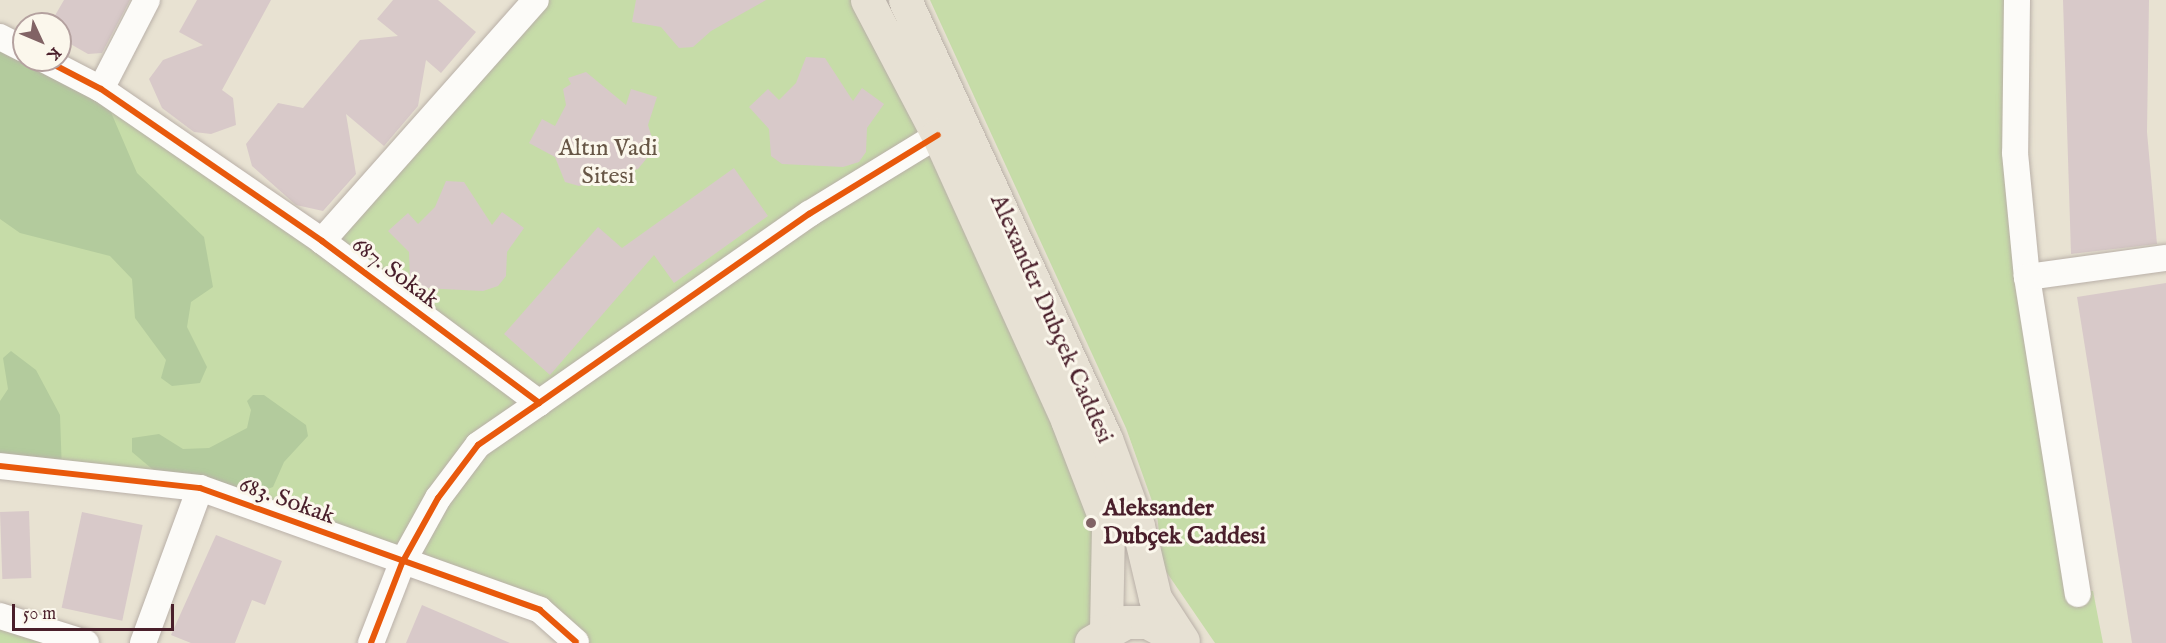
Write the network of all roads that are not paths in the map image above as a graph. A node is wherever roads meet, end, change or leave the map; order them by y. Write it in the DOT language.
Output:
graph roads {
  1 [pos="147,0"];
  2 [pos="536,0"];
  3 [pos="867,0"];
  4 [pos="905,0"];
  5 [pos="2017,0"];
  6 [pos="68,72"];
  7 [pos="101,89"];
  8 [pos="938,135"];
  9 [pos="322,241"];
  10 [pos="2166,258"];
  11 [pos="2027,277"];
  12 [pos="539,403"];
  13 [pos="0,466"];
  14 [pos="200,488"];
  15 [pos="402,563"];
  16 [pos="2078,594"];
  17 [pos="0,616"];
  18 [pos="1098,636"];
  19 [pos="576,642"];
  20 [pos="1184,642"];
  21 [pos="86,643"];
  22 [pos="143,643"];
  23 [pos="371,643"];
  1 -- 7 [label="street"];
  2 -- 9 [label="street"];
  3 -- 8 [label="main road, Alexander Dubçek Caddesi"];
  4 -- 20 [label="main road, Alexander Dubçek Caddesi"];
  5 -- 11 [label="street"];
  6 -- 7 [label="street, 687. Sokak"];
  7 -- 9 [label="street, 687. Sokak"];
  8 -- 12 [label="street"];
  8 -- 18 [label="main road, Alexander Dubçek Caddesi"];
  9 -- 12 [label="street, 687. Sokak"];
  10 -- 11 [label="street"];
  11 -- 16 [label="street"];
  12 -- 15 [label="street"];
  13 -- 14 [label="street, 683. Sokak"];
  14 -- 15 [label="street, 683. Sokak"];
  14 -- 22 [label="street"];
  15 -- 19 [label="street, 683. Sokak"];
  15 -- 23 [label="street"];
  17 -- 21 [label="street"];
  18 -- 20 [label="main road"];
}
